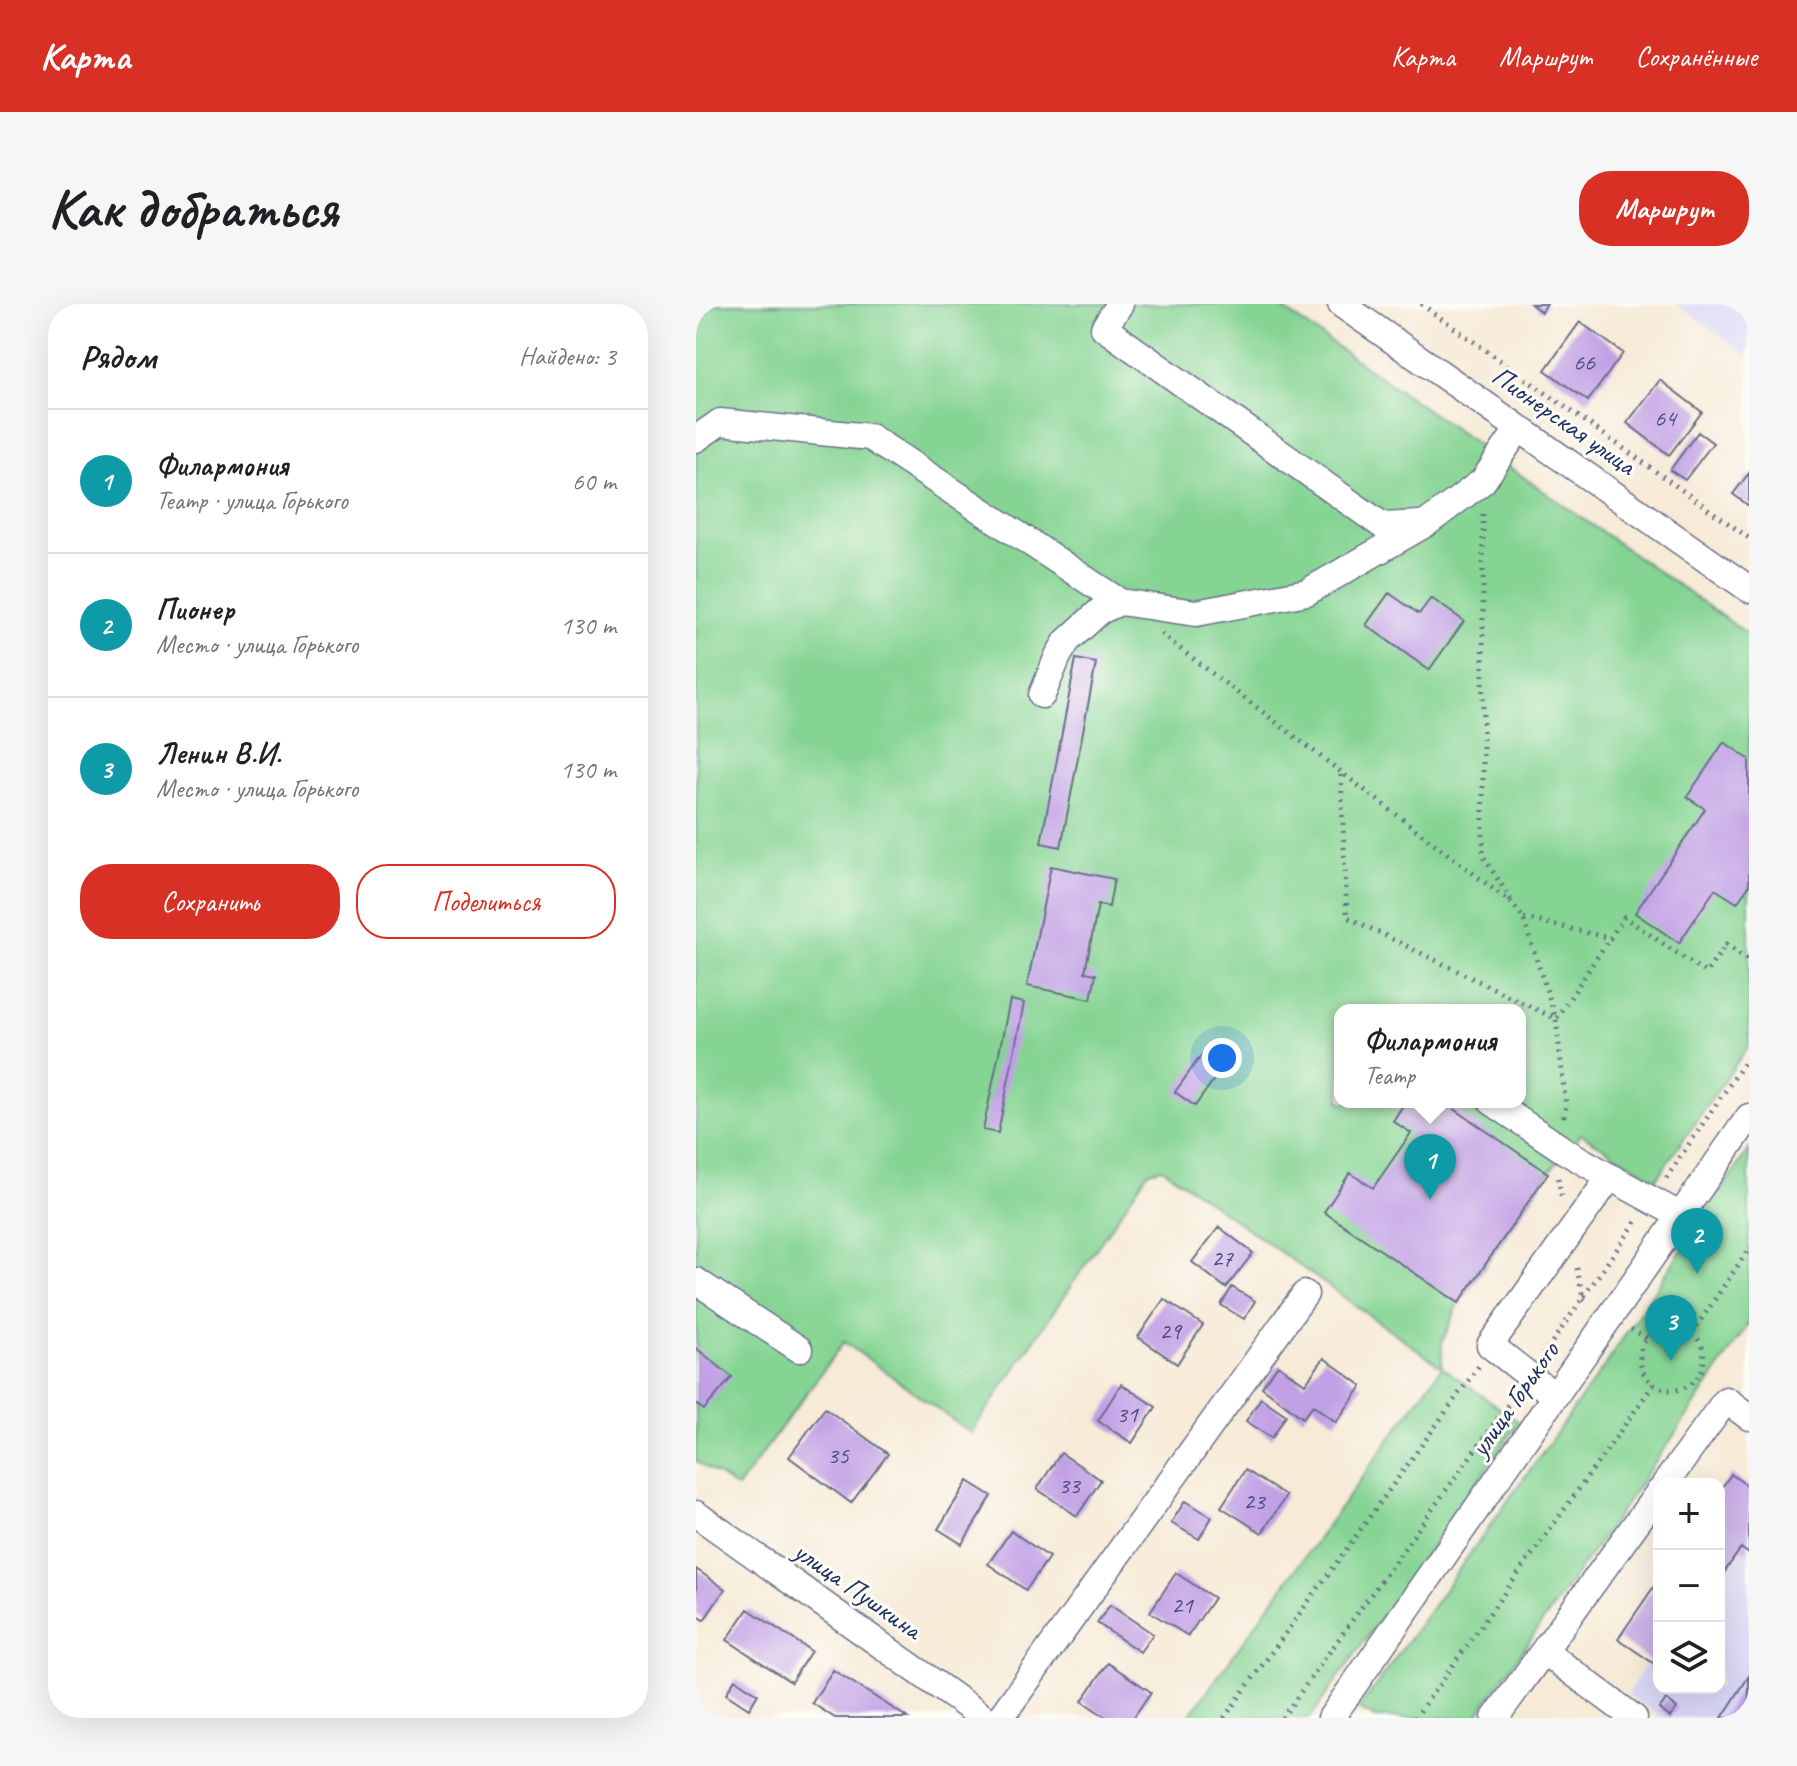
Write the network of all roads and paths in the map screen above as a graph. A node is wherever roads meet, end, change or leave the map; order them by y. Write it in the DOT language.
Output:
graph roads {
  1 [pos="1120,304"];
  2 [pos="1421,304"];
  3 [pos="1343,305"];
  4 [pos="1519,428"];
  5 [pos="696,439"];
  6 [pos="1483,481"];
  7 [pos="1427,523"];
  8 [pos="1749,538"];
  9 [pos="1749,589"];
  10 [pos="1120,602"];
  11 [pos="1157,631"];
  12 [pos="1042,695"];
  13 [pos="1341,774"];
  14 [pos="1513,904"];
  15 [pos="1523,918"];
  16 [pos="1610,938"];
  17 [pos="1749,961"];
  18 [pos="1525,1004"];
  19 [pos="1526,1004"];
  20 [pos="1556,1019"];
  21 [pos="1501,1108"];
  22 [pos="1749,1117"];
  23 [pos="1558,1146"];
  24 [pos="1610,1177"];
  25 [pos="1681,1216"];
  26 [pos="1569,1234"];
  27 [pos="1749,1249"];
  28 [pos="696,1281"];
  29 [pos="1305,1294"];
  30 [pos="1611,1316"];
  31 [pos="1692,1333"];
  32 [pos="1647,1339"];
  33 [pos="1493,1347"];
  34 [pos="799,1349"];
  35 [pos="1654,1384"];
  36 [pos="1555,1396"];
  37 [pos="1749,1417"];
  38 [pos="1669,1478"];
  39 [pos="1653,1500"];
  40 [pos="696,1514"];
  41 [pos="1544,1651"];
  42 [pos="984,1718"];
  43 [pos="1000,1718"];
  44 [pos="1224,1718"];
  45 [pos="1331,1718"];
  46 [pos="1415,1718"];
  47 [pos="1495,1718"];
  48 [pos="1634,1718"];
  1 -- 7 [label="street"];
  2 -- 8 [label="path"];
  3 -- 4 [label="street, Пионерская улица"];
  4 -- 6 [label="street"];
  4 -- 9 [label="street, Пионерская улица"];
  5 -- 10 [label="street"];
  6 -- 7 [label="street"];
  6 -- 14 [label="path"];
  7 -- 10 [label="street"];
  10 -- 12 [label="street"];
  11 -- 13 [label="path"];
  13 -- 14 [label="path"];
  13 -- 18 [label="path"];
  14 -- 15 [label="path"];
  15 -- 16 [label="path"];
  15 -- 20 [label="path"];
  16 -- 17 [label="path"];
  16 -- 20 [label="path"];
  19 -- 20 [label="path"];
  20 -- 23 [label="path"];
  21 -- 23 [label="street"];
  22 -- 25 [label="street, улица Горького"];
  23 -- 24 [label="street"];
  23 -- 26 [label="path"];
  24 -- 25 [label="street"];
  24 -- 26 [label="street"];
  25 -- 30 [label="street, улица Горького"];
  26 -- 30 [label="path"];
  26 -- 33 [label="street"];
  27 -- 31 [label="path"];
  28 -- 34 [label="street"];
  29 -- 43 [label="street"];
  30 -- 32 [label="path"];
  30 -- 36 [label="street, улица Горького"];
  31 -- 32 [label="path"];
  31 -- 35 [label="path"];
  32 -- 35 [label="path"];
  33 -- 36 [label="street"];
  33 -- 44 [label="path"];
  35 -- 46 [label="path"];
  36 -- 45 [label="street, улица Горького"];
  37 -- 38 [label="street"];
  39 -- 41 [label="street"];
  40 -- 42 [label="street, улица Пушкина"];
  41 -- 47 [label="street"];
  41 -- 48 [label="street"];
}
